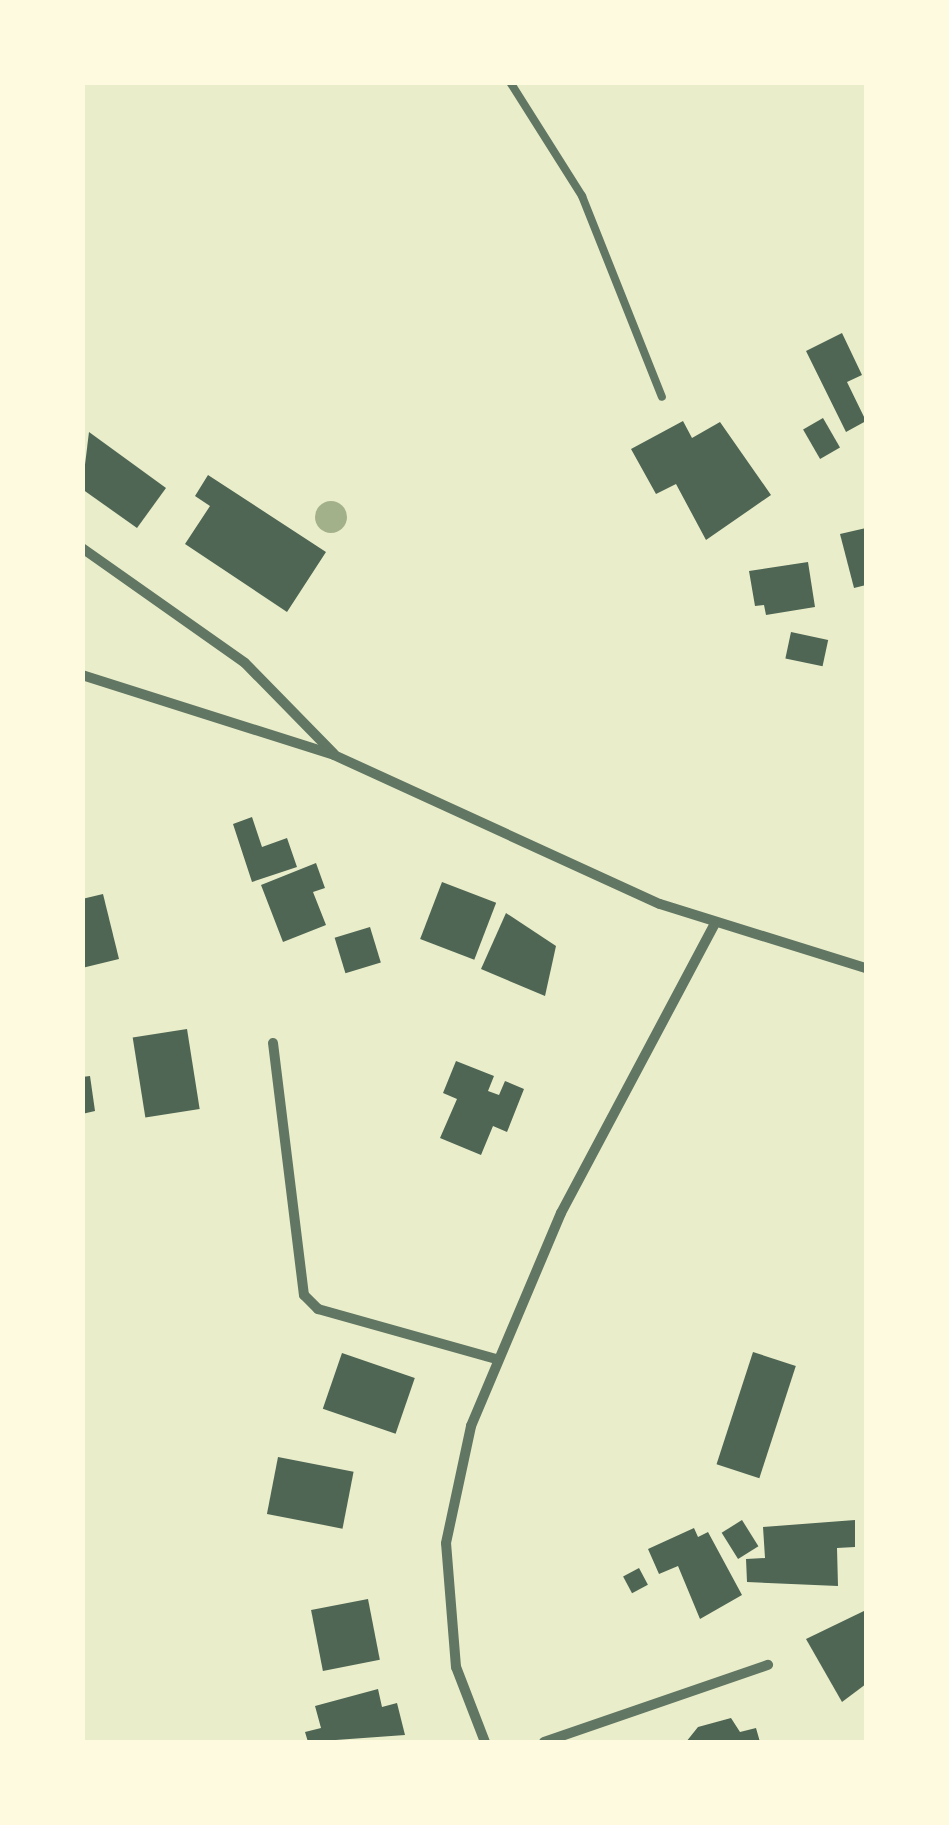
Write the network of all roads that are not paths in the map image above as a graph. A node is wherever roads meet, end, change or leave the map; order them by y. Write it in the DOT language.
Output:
graph roads {
  1 [pos="510,82"];
  2 [pos="662,397"];
  3 [pos="82,548"];
  4 [pos="82,675"];
  5 [pos="334,755"];
  6 [pos="714,924"];
  7 [pos="866,968"];
  8 [pos="273,1044"];
  9 [pos="496,1358"];
  10 [pos="768,1664"];
  11 [pos="485,1742"];
  12 [pos="544,1742"];
  1 -- 2 [label="lane"];
  3 -- 5 [label="street"];
  4 -- 5 [label="street"];
  5 -- 6 [label="street"];
  6 -- 7 [label="street"];
  6 -- 9 [label="street"];
  8 -- 9 [label="street"];
  9 -- 11 [label="street"];
  10 -- 12 [label="street"];
}
